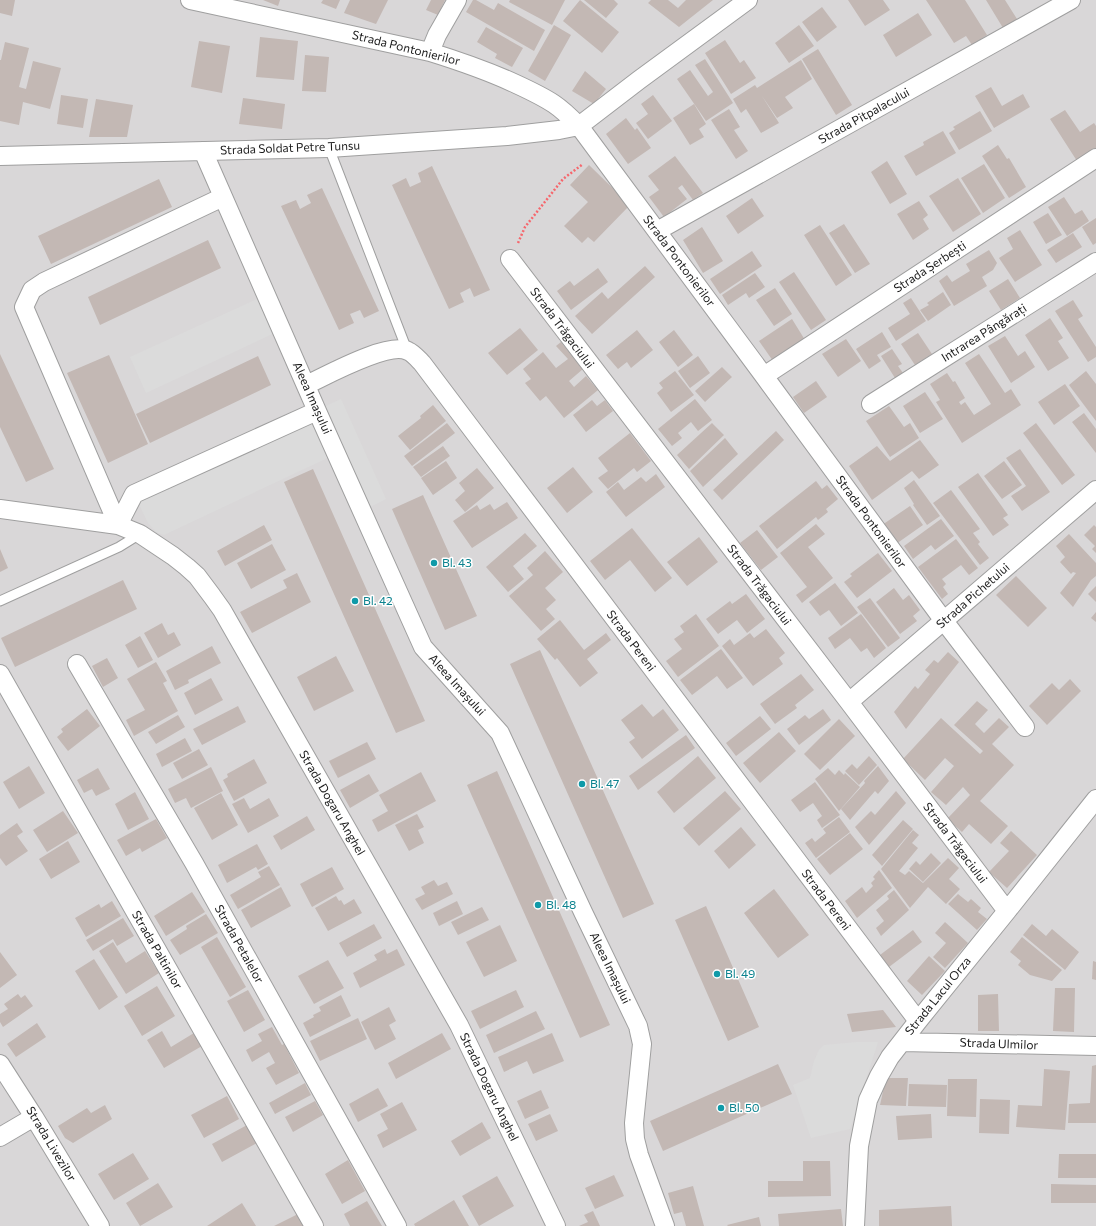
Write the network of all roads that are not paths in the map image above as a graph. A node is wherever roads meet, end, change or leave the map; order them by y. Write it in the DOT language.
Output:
graph roads {
  1 [pos="190,0"];
  2 [pos="457,0"];
  3 [pos="748,0"];
  4 [pos="1071,0"];
  5 [pos="430,52"];
  6 [pos="580,126"];
  7 [pos="329,148"];
  8 [pos="203,151"];
  9 [pos="0,156"];
  10 [pos="1096,158"];
  11 [pos="223,197"];
  12 [pos="657,231"];
  13 [pos="510,260"];
  14 [pos="1096,262"];
  15 [pos="407,350"];
  16 [pos="764,376"];
  17 [pos="306,385"];
  18 [pos="872,404"];
  19 [pos="317,411"];
  20 [pos="1096,490"];
  21 [pos="0,509"];
  22 [pos="118,525"];
  23 [pos="140,534"];
  24 [pos="0,601"];
  25 [pos="944,622"];
  26 [pos="77,664"];
  27 [pos="0,674"];
  28 [pos="849,702"];
  29 [pos="1025,727"];
  30 [pos="1096,799"];
  31 [pos="1007,911"];
  32 [pos="918,1021"];
  33 [pos="902,1042"];
  34 [pos="1096,1046"];
  35 [pos="0,1064"];
  36 [pos="34,1117"];
  37 [pos="0,1137"];
  38 [pos="100,1226"];
  39 [pos="314,1226"];
  40 [pos="397,1226"];
  41 [pos="556,1226"];
  42 [pos="665,1226"];
  43 [pos="855,1226"];
  1 -- 5 [label="street, Strada Pontonierilor"];
  2 -- 5 [label="street"];
  3 -- 6 [label="street"];
  4 -- 12 [label="street, Strada Pitpalacului"];
  5 -- 6 [label="street, Strada Pontonierilor"];
  6 -- 7 [label="street, Strada Soldat Petre Tunsu"];
  6 -- 12 [label="street, Strada Pontonierilor"];
  7 -- 8 [label="street, Strada Soldat Petre Tunsu"];
  7 -- 15 [label="lane"];
  8 -- 9 [label="street, Strada Soldat Petre Tunsu"];
  8 -- 11 [label="street, Aleea Imașului"];
  10 -- 16 [label="street, Strada Șerbești"];
  11 -- 17 [label="street, Aleea Imașului"];
  11 -- 22 [label="street"];
  12 -- 16 [label="street, Strada Pontonierilor"];
  13 -- 28 [label="street, Strada Trăgaciului"];
  14 -- 18 [label="street, Intrarea Pângărați"];
  15 -- 17 [label="street"];
  15 -- 32 [label="street, Strada Pereni"];
  16 -- 25 [label="street, Strada Pontonierilor"];
  17 -- 19 [label="street, Aleea Imașului"];
  19 -- 22 [label="street"];
  19 -- 42 [label="street, Aleea Imașului"];
  20 -- 25 [label="street, Strada Pichetului"];
  21 -- 22 [label="street, Strada Dogaru Anghel"];
  22 -- 23 [label="street, Strada Dogaru Anghel"];
  23 -- 24 [label="lane"];
  23 -- 41 [label="street, Strada Dogaru Anghel"];
  25 -- 28 [label="street, Strada Pichetului"];
  25 -- 29 [label="street, Strada Pontonierilor"];
  26 -- 40 [label="street, Strada Petalelor"];
  27 -- 39 [label="street, Strada Paltinilor"];
  28 -- 31 [label="street, Strada Trăgaciului"];
  30 -- 31 [label="street, Strada Lacul Orza"];
  31 -- 32 [label="street, Strada Lacul Orza"];
  32 -- 33 [label="street, Strada Lacul Orza"];
  33 -- 34 [label="street, Strada Ulmilor"];
  33 -- 43 [label="street, Strada Lacul Orza"];
  35 -- 36 [label="street, Strada Livezilor"];
  36 -- 37 [label="street"];
  36 -- 38 [label="street, Strada Livezilor"];
}
